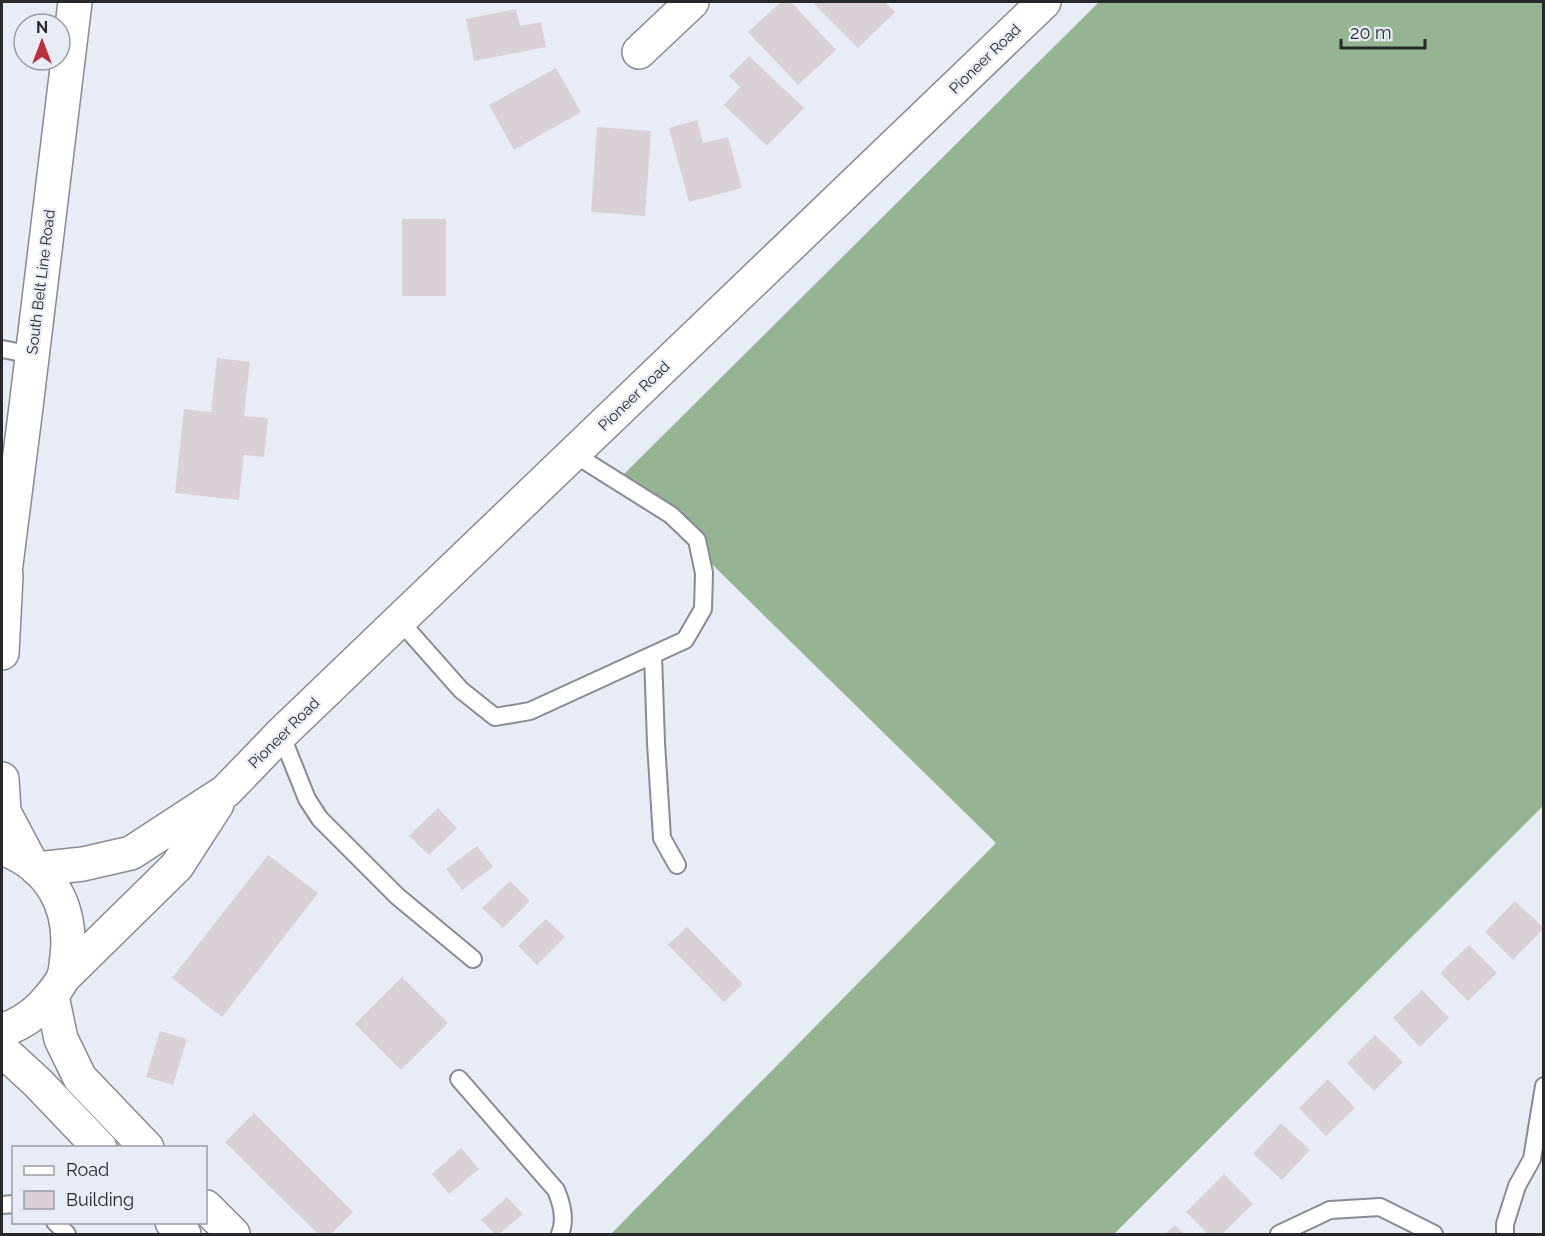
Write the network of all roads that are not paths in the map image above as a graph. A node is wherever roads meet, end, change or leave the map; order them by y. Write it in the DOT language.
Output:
graph roads {
  1 [pos="75,2"];
  2 [pos="692,2"];
  3 [pos="1044,2"];
  4 [pos="639,52"];
  5 [pos="17,352"];
  6 [pos="574,453"];
  7 [pos="6,562"];
  8 [pos="2,596"];
  9 [pos="400,621"];
  10 [pos="2,653"];
  11 [pos="652,655"];
  12 [pos="281,734"];
  13 [pos="2,778"];
  14 [pos="226,791"];
  15 [pos="2,848"];
  16 [pos="677,865"];
  17 [pos="34,866"];
  18 [pos="473,959"];
  19 [pos="58,986"];
  20 [pos="2,1030"];
  21 [pos="2,1050"];
  22 [pos="459,1079"];
  23 [pos="1544,1086"];
  24 [pos="89,1144"];
  25 [pos="145,1146"];
  26 [pos="207,1208"];
  27 [pos="233,1234"];
  28 [pos="560,1234"];
  29 [pos="1279,1234"];
  30 [pos="1434,1234"];
  31 [pos="1504,1234"];
  1 -- 5 [label="main road, South Belt Line Road"];
  2 -- 4 [label="main road"];
  3 -- 6 [label="main road, Pioneer Road"];
  5 -- 7 [label="main road, South Belt Line Road"];
  6 -- 9 [label="main road, Pioneer Road"];
  6 -- 11 [label="lane"];
  7 -- 8 [label="main road, South Belt Line Road"];
  7 -- 10 [label="main road, South Belt Line Road"];
  9 -- 11 [label="lane"];
  9 -- 12 [label="main road, Pioneer Road"];
  11 -- 16 [label="lane"];
  12 -- 14 [label="main road, Pioneer Road"];
  12 -- 18 [label="lane"];
  13 -- 17 [label="main road"];
  14 -- 17 [label="main road, Pioneer Road"];
  14 -- 19 [label="main road, Pioneer Road"];
  15 -- 17 [label="main road"];
  17 -- 19 [label="main road"];
  19 -- 20 [label="main road, Pioneer Road"];
  19 -- 25 [label="main road"];
  21 -- 24 [label="main road"];
  22 -- 28 [label="lane"];
  23 -- 31 [label="lane"];
  26 -- 27 [label="main road"];
  29 -- 30 [label="lane"];
}
